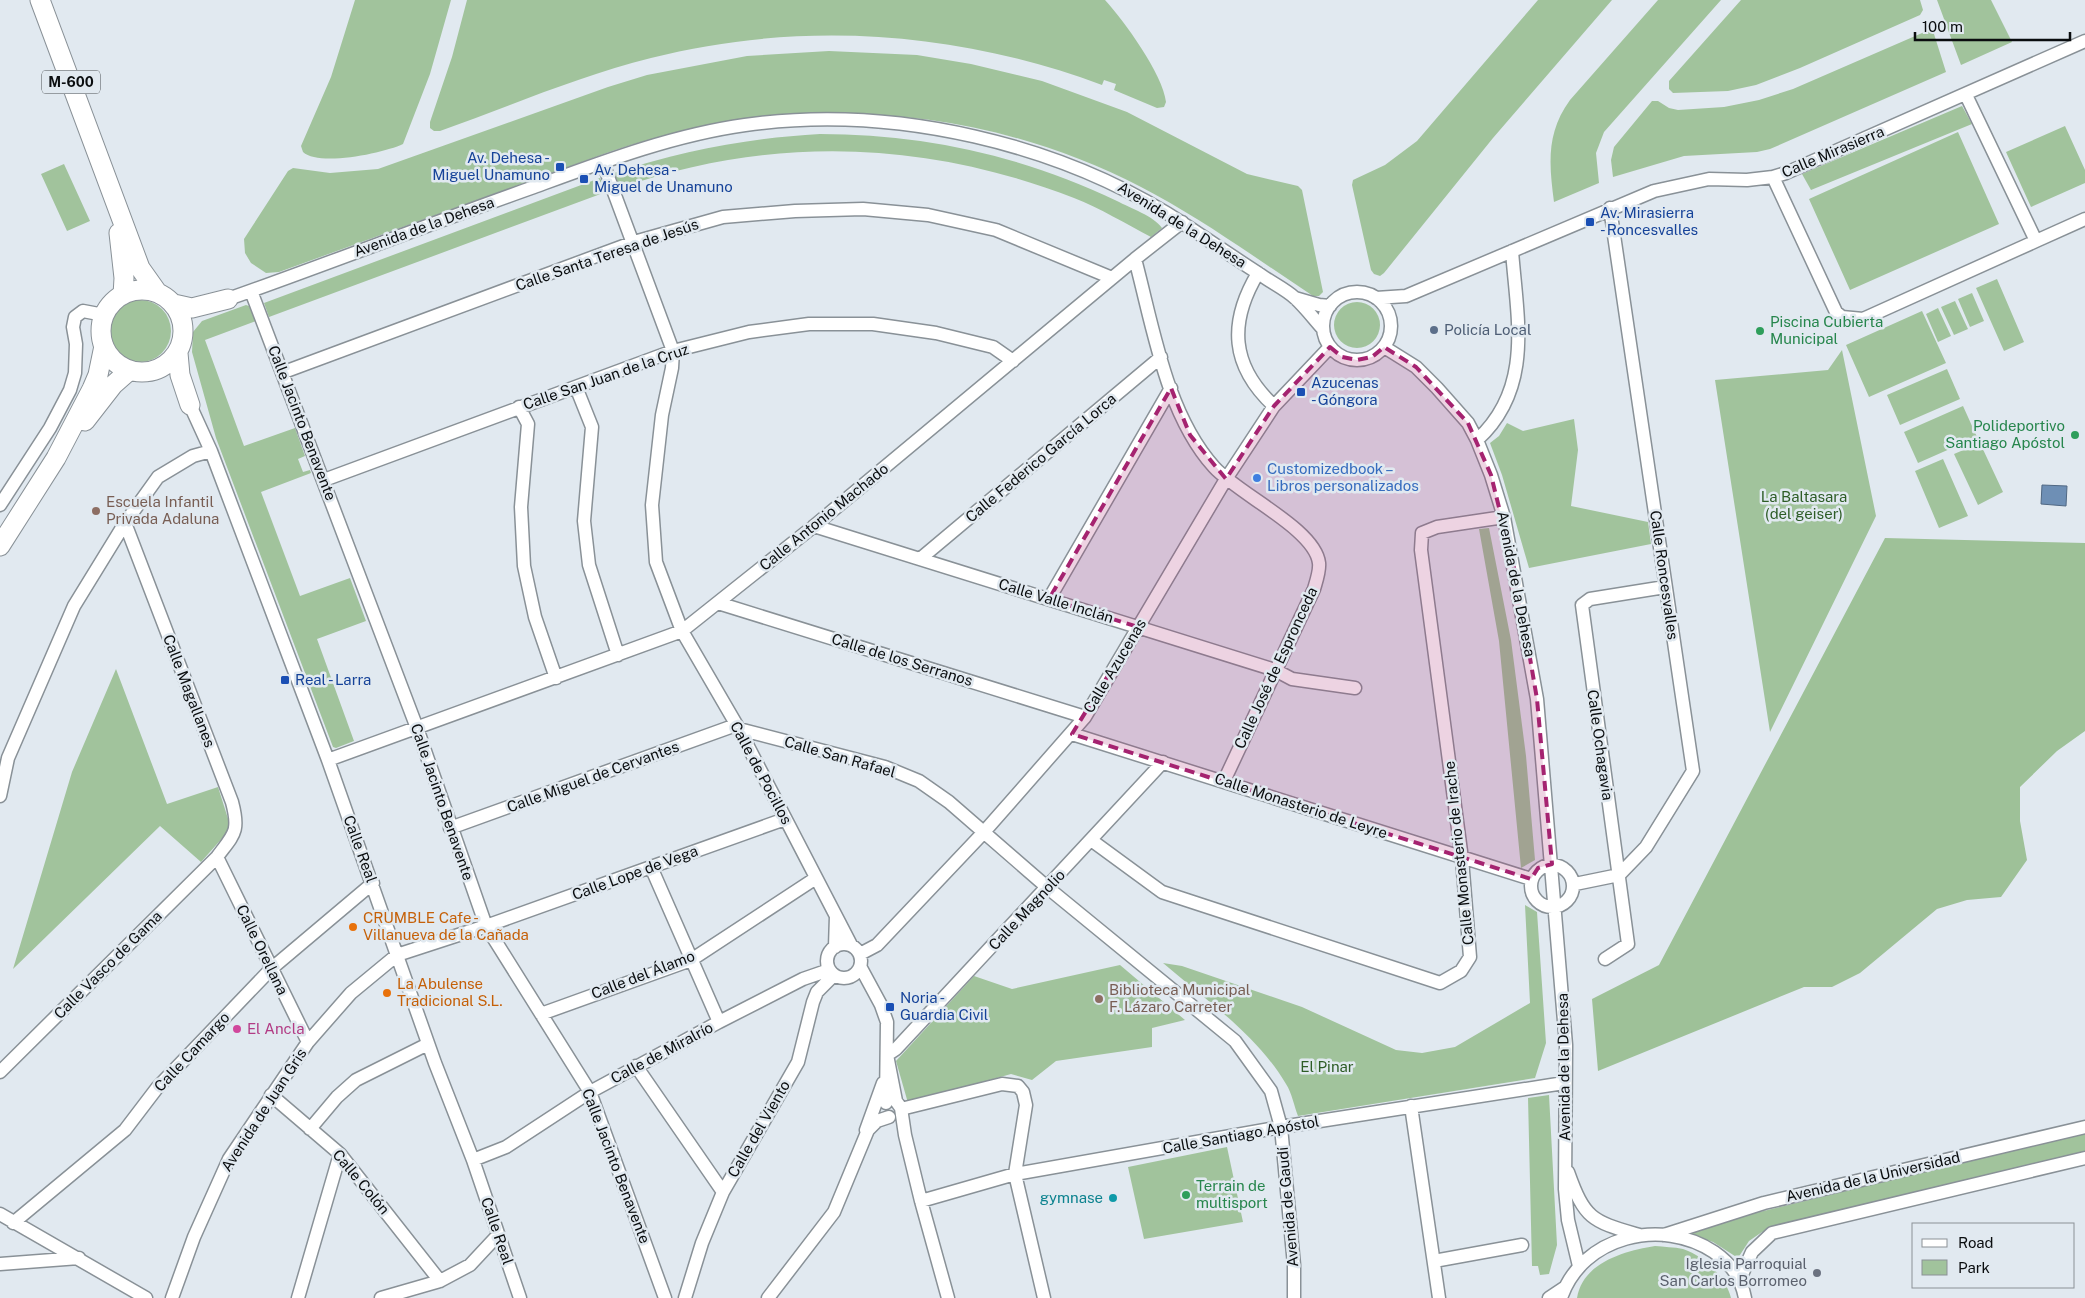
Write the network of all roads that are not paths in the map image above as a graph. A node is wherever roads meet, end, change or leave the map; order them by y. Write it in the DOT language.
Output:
graph roads {
  1 [pos="40,0"];
  2 [pos="2085,41"];
  3 [pos="1966,95"];
  4 [pos="603,163"];
  5 [pos="102,164"];
  6 [pos="1773,177"];
  7 [pos="1610,208"];
  8 [pos="2085,219"];
  9 [pos="1182,222"];
  10 [pos="2036,241"];
  11 [pos="634,242"];
  12 [pos="1512,251"];
  13 [pos="1135,259"];
  14 [pos="1258,273"];
  15 [pos="1112,278"];
  16 [pos="251,291"];
  17 [pos="157,292"];
  18 [pos="122,295"];
  19 [pos="1406,296"];
  20 [pos="1295,298"];
  21 [pos="1376,298"];
  22 [pos="228,299"];
  23 [pos="174,304"];
  24 [pos="1330,306"];
  25 [pos="104,315"];
  26 [pos="1389,315"];
  27 [pos="1323,329"];
  28 [pos="184,330"];
  29 [pos="104,346"];
  30 [pos="1330,347"];
  31 [pos="1384,347"];
  32 [pos="673,351"];
  33 [pos="178,353"];
  34 [pos="1161,357"];
  35 [pos="1013,360"];
  36 [pos="130,370"];
  37 [pos="150,372"];
  38 [pos="284,372"];
  39 [pos="576,387"];
  40 [pos="1171,388"];
  41 [pos="190,405"];
  42 [pos="1274,406"];
  43 [pos="519,407"];
  44 [pos="1477,440"];
  45 [pos="211,451"];
  46 [pos="56,458"];
  47 [pos="1226,479"];
  48 [pos="324,480"];
  49 [pos="0,505"];
  50 [pos="1504,517"];
  51 [pos="125,523"];
  52 [pos="814,526"];
  53 [pos="0,546"];
  54 [pos="920,559"];
  55 [pos="1665,587"];
  56 [pos="1049,599"];
  57 [pos="718,603"];
  58 [pos="1138,627"];
  59 [pos="682,631"];
  60 [pos="618,655"];
  61 [pos="1275,670"];
  62 [pos="556,678"];
  63 [pos="1355,688"];
  64 [pos="1085,717"];
  65 [pos="737,727"];
  66 [pos="417,728"];
  67 [pos="1072,734"];
  68 [pos="328,760"];
  69 [pos="1163,762"];
  70 [pos="1224,781"];
  71 [pos="0,796"];
  72 [pos="785,819"];
  73 [pos="450,828"];
  74 [pos="984,832"];
  75 [pos="1091,840"];
  76 [pos="217,857"];
  77 [pos="1462,859"];
  78 [pos="1552,864"];
  79 [pos="651,868"];
  80 [pos="1619,875"];
  81 [pos="816,878"];
  82 [pos="1531,879"];
  83 [pos="373,883"];
  84 [pos="1575,884"];
  85 [pos="1048,888"];
  86 [pos="1556,908"];
  87 [pos="836,916"];
  88 [pos="486,926"];
  89 [pos="835,947"];
  90 [pos="856,950"];
  91 [pos="397,955"];
  92 [pos="1606,959"];
  93 [pos="691,960"];
  94 [pos="861,968"];
  95 [pos="272,969"];
  96 [pos="831,973"];
  97 [pos="803,980"];
  98 [pos="817,992"];
  99 [pos="542,1014"];
  100 [pos="718,1022"];
  101 [pos="308,1042"];
  102 [pos="428,1044"];
  103 [pos="888,1055"];
  104 [pos="636,1066"];
  105 [pos="0,1072"];
  106 [pos="886,1073"];
  107 [pos="1564,1083"];
  108 [pos="590,1092"];
  109 [pos="271,1095"];
  110 [pos="1411,1106"];
  111 [pos="893,1109"];
  112 [pos="870,1116"];
  113 [pos="1281,1127"];
  114 [pos="2085,1127"];
  115 [pos="310,1128"];
  116 [pos="866,1135"];
  117 [pos="340,1154"];
  118 [pos="2085,1158"];
  119 [pos="473,1160"];
  120 [pos="1565,1166"];
  121 [pos="1015,1174"];
  122 [pos="723,1192"];
  123 [pos="921,1201"];
  124 [pos="0,1214"];
  125 [pos="13,1223"];
  126 [pos="1664,1234"];
  127 [pos="498,1235"];
  128 [pos="1641,1236"];
  129 [pos="1522,1245"];
  130 [pos="79,1258"];
  131 [pos="1434,1260"];
  132 [pos="0,1264"];
  133 [pos="1579,1266"];
  134 [pos="1740,1279"];
  135 [pos="440,1281"];
  136 [pos="687,1293"];
  137 [pos="1563,1293"];
  138 [pos="146,1298"];
  139 [pos="172,1298"];
  140 [pos="298,1298"];
  141 [pos="381,1298"];
  142 [pos="520,1298"];
  143 [pos="665,1298"];
  144 [pos="671,1298"];
  145 [pos="768,1298"];
  146 [pos="948,1298"];
  147 [pos="1044,1298"];
  148 [pos="1294,1298"];
  149 [pos="1439,1298"];
  150 [pos="1549,1298"];
  151 [pos="1745,1298"];
  1 -- 5 [label="highway, M-600"];
  2 -- 3 [label="street, Calle Mirasierra"];
  3 -- 6 [label="street, Calle Mirasierra"];
  3 -- 10 [label="street"];
  4 -- 9 [label="street, Avenida de la Dehesa"];
  4 -- 11 [label="street"];
  4 -- 16 [label="street, Avenida de la Dehesa"];
  5 -- 17 [label="highway, M-600"];
  5 -- 18 [label="highway, M-600"];
  6 -- 7 [label="street, Calle Mirasierra"];
  6 -- 10 [label="street"];
  7 -- 12 [label="street, Calle Mirasierra"];
  7 -- 55 [label="street, Calle Roncesvalles"];
  8 -- 10 [label="street"];
  9 -- 13 [label="street, Calle Antonio Machado"];
  9 -- 14 [label="street, Avenida de la Dehesa"];
  11 -- 15 [label="street, Calle Santa Teresa de Jesús"];
  11 -- 32 [label="street"];
  11 -- 38 [label="street, Calle Santa Teresa de Jesús"];
  12 -- 19 [label="street, Calle Mirasierra"];
  12 -- 44 [label="street"];
  13 -- 15 [label="street, Calle Antonio Machado"];
  13 -- 34 [label="street, Calle José de Espronceda"];
  14 -- 20 [label="street, Avenida de la Dehesa"];
  14 -- 42 [label="street"];
  15 -- 35 [label="street, Calle Antonio Machado"];
  16 -- 22 [label="street, Avenida de la Dehesa"];
  16 -- 38 [label="street, Calle Jacinto Benavente"];
  17 -- 18 [label="highway"];
  17 -- 23 [label="highway, M-600"];
  18 -- 25 [label="highway"];
  19 -- 21 [label="street, Calle Mirasierra"];
  19 -- 26 [label="street, Calle Mirasierra"];
  20 -- 24 [label="street, Avenida de la Dehesa"];
  20 -- 27 [label="street, Avenida de la Dehesa"];
  21 -- 24 [label="street"];
  21 -- 26 [label="street"];
  22 -- 23 [label="highway"];
  22 -- 28 [label="highway"];
  23 -- 28 [label="highway"];
  24 -- 27 [label="street"];
  25 -- 29 [label="highway"];
  25 -- 49 [label="street"];
  26 -- 31 [label="street"];
  27 -- 30 [label="street"];
  28 -- 33 [label="highway"];
  29 -- 36 [label="highway"];
  29 -- 46 [label="highway"];
  30 -- 31 [label="street"];
  30 -- 42 [label="street, Calle Azucenas"];
  31 -- 44 [label="street, Avenida de la Dehesa"];
  32 -- 35 [label="street, Calle San Juan de la Cruz"];
  32 -- 39 [label="street, Calle San Juan de la Cruz"];
  32 -- 59 [label="street, Calle de Pocillos"];
  33 -- 37 [label="highway"];
  33 -- 41 [label="highway"];
  34 -- 40 [label="street, Calle José de Espronceda"];
  34 -- 54 [label="street, Calle Federico García Lorca"];
  35 -- 52 [label="street, Calle Antonio Machado"];
  36 -- 37 [label="highway"];
  36 -- 46 [label="highway"];
  37 -- 41 [label="highway"];
  38 -- 48 [label="street, Calle Jacinto Benavente"];
  39 -- 43 [label="street, Calle San Juan de la Cruz"];
  39 -- 60 [label="street"];
  40 -- 47 [label="street, Calle José de Espronceda"];
  40 -- 56 [label="street"];
  41 -- 45 [label="street, Calle Real"];
  42 -- 47 [label="street, Calle Azucenas"];
  43 -- 48 [label="street, Calle San Juan de la Cruz"];
  43 -- 62 [label="street"];
  44 -- 50 [label="street, Avenida de la Dehesa"];
  45 -- 51 [label="street"];
  45 -- 68 [label="street, Calle Real"];
  46 -- 53 [label="highway"];
  47 -- 58 [label="street, Calle Azucenas"];
  47 -- 61 [label="street, Calle José de Espronceda"];
  48 -- 66 [label="street, Calle Jacinto Benavente"];
  50 -- 77 [label="street, Calle Monasterio de Irache"];
  50 -- 78 [label="street, Avenida de la Dehesa"];
  51 -- 71 [label="street"];
  51 -- 76 [label="street, Calle Magallanes"];
  52 -- 54 [label="street, Calle Valle Inclán"];
  52 -- 57 [label="street, Calle Antonio Machado"];
  54 -- 56 [label="street, Calle Valle Inclán"];
  55 -- 80 [label="street, Calle Roncesvalles"];
  55 -- 80 [label="street, Calle Ochagavia"];
  56 -- 58 [label="street, Calle Valle Inclán"];
  57 -- 59 [label="street, Calle Antonio Machado"];
  57 -- 64 [label="street, Calle de los Serranos"];
  58 -- 61 [label="street, Calle Valle Inclán"];
  58 -- 64 [label="street, Calle Azucenas"];
  59 -- 60 [label="street, Calle Antonio Machado"];
  59 -- 65 [label="street, Calle de Pocillos"];
  60 -- 62 [label="street, Calle Antonio Machado"];
  61 -- 63 [label="street, Calle Valle Inclán"];
  61 -- 70 [label="street, Calle José de Espronceda"];
  62 -- 66 [label="street, Calle Antonio Machado"];
  64 -- 67 [label="street, Calle Azucenas"];
  65 -- 72 [label="street, Calle de Pocillos"];
  65 -- 73 [label="street, Calle Miguel de Cervantes"];
  65 -- 74 [label="street, Calle San Rafael"];
  66 -- 68 [label="street, Calle Antonio Machado"];
  66 -- 73 [label="street, Calle Jacinto Benavente"];
  67 -- 69 [label="street, Calle Monasterio de Leyre"];
  67 -- 74 [label="street, Calle Azucenas"];
  68 -- 83 [label="street, Calle Real"];
  69 -- 70 [label="street, Calle Monasterio de Leyre"];
  69 -- 75 [label="street, Calle Magnolio"];
  70 -- 77 [label="street, Calle Monasterio de Leyre"];
  72 -- 79 [label="street, Calle Lope de Vega"];
  72 -- 81 [label="street, Calle de Pocillos"];
  73 -- 88 [label="street, Calle Jacinto Benavente"];
  74 -- 85 [label="street, Calle San Rafael"];
  74 -- 90 [label="street, Calle Azucenas"];
  75 -- 77 [label="street, Calle Monasterio de Irache"];
  75 -- 85 [label="street, Calle Magnolio"];
  76 -- 95 [label="street, Calle Orellana"];
  76 -- 105 [label="street, Calle Vasco de Gama"];
  77 -- 82 [label="street, Calle Monasterio de Leyre"];
  78 -- 82 [label="street"];
  78 -- 84 [label="street"];
  78 -- 86 [label="street, Avenida de la Dehesa"];
  79 -- 88 [label="street, Calle Lope de Vega"];
  79 -- 93 [label="street"];
  80 -- 84 [label="street"];
  80 -- 92 [label="street, Calle Ochagavia"];
  81 -- 87 [label="street, Calle de Pocillos"];
  81 -- 93 [label="street, Calle del Álamo"];
  82 -- 86 [label="street"];
  83 -- 91 [label="street, Calle Real"];
  83 -- 95 [label="street, Calle Camargo"];
  84 -- 86 [label="street"];
  85 -- 103 [label="street, Calle Magnolio"];
  85 -- 113 [label="street, Avenida de Gaudí"];
  86 -- 107 [label="street, Avenida de la Dehesa"];
  87 -- 89 [label="street, Calle de Pocillos"];
  87 -- 90 [label="street, Calle de Pocillos"];
  88 -- 91 [label="street, Avenida de Juan Gris"];
  88 -- 99 [label="street, Calle Jacinto Benavente"];
  89 -- 90 [label="street"];
  89 -- 96 [label="street"];
  90 -- 94 [label="street"];
  91 -- 101 [label="street, Avenida de Juan Gris"];
  91 -- 102 [label="street, Calle Real"];
  93 -- 99 [label="street, Calle del Álamo"];
  93 -- 100 [label="street"];
  94 -- 96 [label="street"];
  94 -- 103 [label="street"];
  95 -- 101 [label="street, Calle Orellana"];
  95 -- 125 [label="street, Calle Camargo"];
  96 -- 97 [label="street, Calle de Miralrío"];
  96 -- 98 [label="street, Calle del Viento"];
  97 -- 98 [label="street"];
  97 -- 100 [label="street, Calle de Miralrío"];
  98 -- 122 [label="street, Calle del Viento"];
  99 -- 108 [label="street, Calle Jacinto Benavente"];
  100 -- 104 [label="street, Calle de Miralrío"];
  101 -- 109 [label="street, Avenida de Juan Gris"];
  102 -- 115 [label="street"];
  102 -- 119 [label="street, Calle Real"];
  103 -- 106 [label="street"];
  103 -- 111 [label="street"];
  104 -- 108 [label="street, Calle de Miralrío"];
  104 -- 122 [label="street"];
  106 -- 111 [label="street"];
  106 -- 112 [label="street"];
  107 -- 110 [label="street, Calle Santiago Apóstol"];
  107 -- 120 [label="street, Avenida de la Dehesa"];
  108 -- 119 [label="street, Calle de Miralrío"];
  108 -- 143 [label="street, Calle Jacinto Benavente"];
  109 -- 115 [label="street, Calle Colón"];
  109 -- 139 [label="street, Avenida de Juan Gris"];
  110 -- 113 [label="street, Calle Santiago Apóstol"];
  110 -- 131 [label="street"];
  111 -- 112 [label="street"];
  111 -- 116 [label="street"];
  111 -- 121 [label="street"];
  111 -- 123 [label="street"];
  112 -- 116 [label="street"];
  113 -- 121 [label="street, Calle Santiago Apóstol"];
  113 -- 148 [label="street, Avenida de Gaudí"];
  114 -- 126 [label="street, Avenida de la Universidad"];
  115 -- 117 [label="street, Calle Colón"];
  116 -- 145 [label="street"];
  117 -- 135 [label="street, Calle Colón"];
  117 -- 140 [label="street"];
  118 -- 134 [label="street, Avenida de la Universidad"];
  119 -- 127 [label="street, Calle Real"];
  120 -- 128 [label="street, Avenida de la Dehesa"];
  120 -- 133 [label="street, Avenida de la Dehesa"];
  121 -- 123 [label="street, Calle Santiago Apóstol"];
  121 -- 147 [label="street"];
  122 -- 136 [label="street, Calle del Viento"];
  123 -- 146 [label="street"];
  124 -- 125 [label="street"];
  125 -- 130 [label="street"];
  126 -- 128 [label="street"];
  126 -- 134 [label="street"];
  127 -- 135 [label="street"];
  127 -- 142 [label="street, Calle Real"];
  128 -- 133 [label="street"];
  129 -- 131 [label="street"];
  130 -- 132 [label="street"];
  130 -- 138 [label="street"];
  131 -- 149 [label="street"];
  133 -- 137 [label="street"];
  134 -- 151 [label="street"];
  135 -- 141 [label="street"];
  136 -- 144 [label="street, Calle del Viento"];
  137 -- 150 [label="street"];
}
